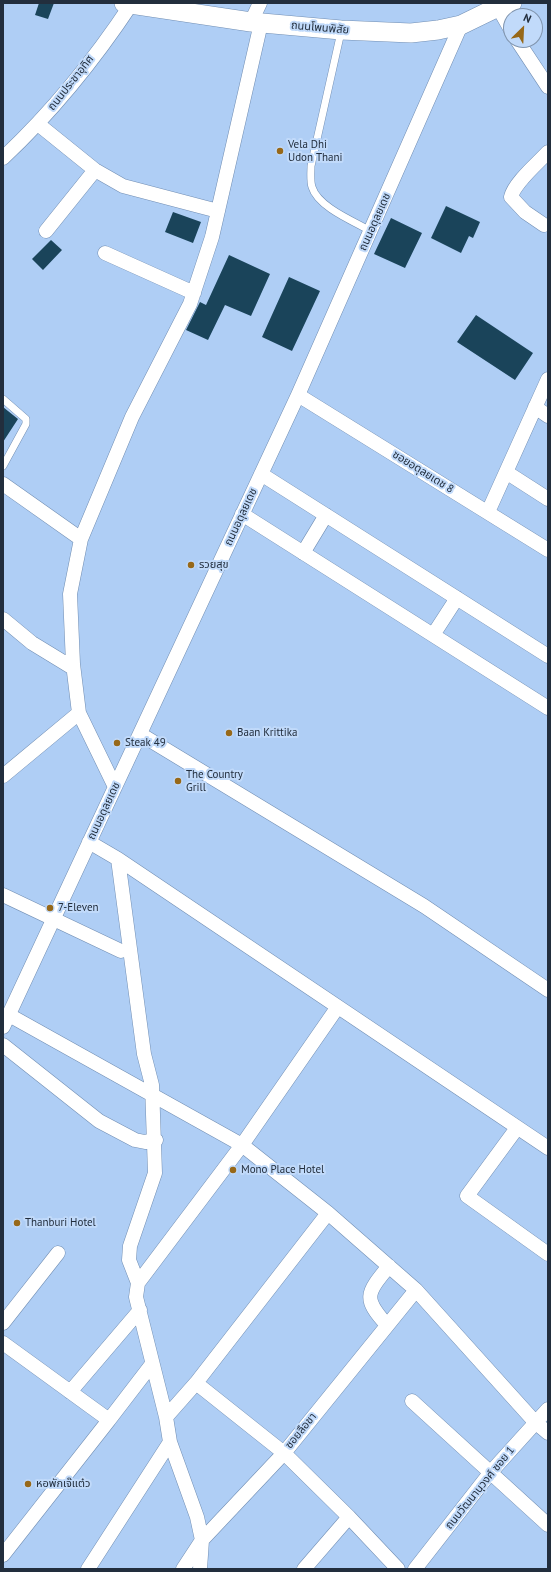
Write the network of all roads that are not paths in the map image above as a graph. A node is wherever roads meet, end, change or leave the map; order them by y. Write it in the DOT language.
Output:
graph roads {
  1 [pos="260,3"];
  2 [pos="129,4"];
  3 [pos="502,4"];
  4 [pos="256,23"];
  5 [pos="461,25"];
  6 [pos="341,30"];
  7 [pos="522,48"];
  8 [pos="548,86"];
  9 [pos="38,124"];
  10 [pos="548,152"];
  11 [pos="3,158"];
  12 [pos="95,170"];
  13 [pos="218,211"];
  14 [pos="544,225"];
  15 [pos="46,230"];
  16 [pos="371,231"];
  17 [pos="105,254"];
  18 [pos="194,293"];
  19 [pos="548,379"];
  20 [pos="298,395"];
  21 [pos="3,399"];
  22 [pos="534,407"];
  23 [pos="548,416"];
  24 [pos="3,466"];
  25 [pos="506,472"];
  26 [pos="261,474"];
  27 [pos="3,484"];
  28 [pos="548,500"];
  29 [pos="488,512"];
  30 [pos="242,514"];
  31 [pos="326,515"];
  32 [pos="81,539"];
  33 [pos="548,550"];
  34 [pos="303,552"];
  35 [pos="457,598"];
  36 [pos="3,619"];
  37 [pos="433,635"];
  38 [pos="548,656"];
  39 [pos="73,668"];
  40 [pos="548,708"];
  41 [pos="79,713"];
  42 [pos="140,734"];
  43 [pos="3,776"];
  44 [pos="115,787"];
  45 [pos="89,842"];
  46 [pos="118,859"];
  47 [pos="3,895"];
  48 [pos="53,920"];
  49 [pos="121,951"];
  50 [pos="548,990"];
  51 [pos="337,1008"];
  52 [pos="6,1021"];
  53 [pos="3,1046"];
  54 [pos="153,1094"];
  55 [pos="517,1128"];
  56 [pos="156,1140"];
  57 [pos="242,1145"];
  58 [pos="548,1148"];
  59 [pos="328,1213"];
  60 [pos="58,1253"];
  61 [pos="548,1254"];
  62 [pos="389,1266"];
  63 [pos="138,1283"];
  64 [pos="416,1290"];
  65 [pos="140,1310"];
  66 [pos="3,1323"];
  67 [pos="387,1325"];
  68 [pos="3,1342"];
  69 [pos="152,1364"];
  70 [pos="196,1383"];
  71 [pos="70,1392"];
  72 [pos="412,1401"];
  73 [pos="548,1409"];
  74 [pos="166,1417"];
  75 [pos="109,1420"];
  76 [pos="535,1422"];
  77 [pos="548,1433"];
  78 [pos="170,1442"];
  79 [pos="284,1453"];
  80 [pos="490,1473"];
  81 [pos="349,1517"];
  82 [pos="548,1525"];
  83 [pos="202,1540"];
  84 [pos="3,1555"];
  85 [pos="88,1569"];
  86 [pos="183,1569"];
  87 [pos="200,1569"];
  88 [pos="304,1569"];
  89 [pos="398,1569"];
  90 [pos="415,1569"];
  1 -- 4 [label="street"];
  2 -- 4 [label="street, ถนนโพนพิสัย"];
  2 -- 9 [label="street, ถนนประชาอุทิศ"];
  3 -- 5 [label="street, ถนนโพนพิสัย"];
  4 -- 6 [label="street, ถนนโพนพิสัย"];
  4 -- 13 [label="street"];
  5 -- 6 [label="street, ถนนโพนพิสัย"];
  5 -- 16 [label="street, ถนนอดุลยเดช"];
  6 -- 16 [label="lane"];
  7 -- 8 [label="street"];
  9 -- 11 [label="street, ถนนประชาอุทิศ"];
  9 -- 12 [label="street"];
  10 -- 14 [label="street"];
  12 -- 13 [label="street"];
  12 -- 15 [label="street"];
  13 -- 18 [label="street"];
  16 -- 20 [label="street, ถนนอดุลยเดช"];
  17 -- 18 [label="street"];
  18 -- 32 [label="street"];
  19 -- 22 [label="street"];
  20 -- 26 [label="street, ถนนอดุลยเดช"];
  20 -- 29 [label="street, ซอยอดุลยเดช 8"];
  21 -- 24 [label="lane"];
  22 -- 23 [label="street"];
  22 -- 25 [label="street"];
  25 -- 28 [label="street"];
  25 -- 29 [label="street"];
  26 -- 30 [label="street, ถนนอดุลยเดช"];
  26 -- 31 [label="street"];
  27 -- 32 [label="street"];
  29 -- 33 [label="street, ซอยอดุลยเดช 8"];
  30 -- 34 [label="street"];
  30 -- 42 [label="street, ถนนอดุลยเดช"];
  31 -- 34 [label="street"];
  31 -- 35 [label="street"];
  32 -- 39 [label="street"];
  34 -- 37 [label="street"];
  35 -- 37 [label="street"];
  35 -- 38 [label="street"];
  36 -- 39 [label="street"];
  37 -- 40 [label="street"];
  39 -- 41 [label="street"];
  41 -- 43 [label="street"];
  41 -- 44 [label="street"];
  42 -- 44 [label="street, ถนนอดุลยเดช"];
  42 -- 50 [label="street"];
  44 -- 45 [label="street, ถนนอดุลยเดช"];
  45 -- 46 [label="street"];
  45 -- 48 [label="street, ถนนอดุลยเดช"];
  46 -- 51 [label="street"];
  46 -- 54 [label="street"];
  47 -- 48 [label="street"];
  48 -- 49 [label="street"];
  48 -- 52 [label="street, ถนนอดุลยเดช"];
  51 -- 55 [label="street"];
  51 -- 57 [label="street"];
  52 -- 54 [label="street"];
  53 -- 56 [label="street"];
  54 -- 56 [label="street"];
  54 -- 57 [label="street"];
  55 -- 58 [label="street"];
  55 -- 61 [label="street"];
  56 -- 63 [label="street"];
  57 -- 59 [label="street"];
  57 -- 63 [label="street"];
  59 -- 62 [label="street"];
  59 -- 70 [label="street"];
  60 -- 66 [label="street"];
  62 -- 64 [label="street"];
  62 -- 67 [label="street"];
  63 -- 65 [label="street"];
  64 -- 67 [label="street, ซอยลือชา"];
  64 -- 76 [label="street"];
  65 -- 69 [label="street"];
  65 -- 71 [label="street"];
  67 -- 79 [label="street, ซอยลือชา"];
  68 -- 71 [label="street"];
  69 -- 74 [label="street"];
  69 -- 75 [label="street"];
  70 -- 74 [label="street"];
  70 -- 79 [label="street"];
  71 -- 75 [label="street"];
  72 -- 80 [label="street"];
  73 -- 76 [label="street, ถนนวัฒนานุวงศ์ ซอย 1"];
  74 -- 78 [label="street"];
  75 -- 84 [label="street"];
  76 -- 77 [label="street"];
  76 -- 80 [label="street, ถนนวัฒนานุวงศ์ ซอย 1"];
  78 -- 83 [label="street"];
  78 -- 85 [label="street"];
  79 -- 81 [label="street"];
  79 -- 83 [label="street, ซอยลือชา"];
  80 -- 82 [label="street"];
  80 -- 90 [label="street, ถนนวัฒนานุวงศ์ ซอย 1"];
  81 -- 88 [label="street"];
  81 -- 89 [label="street"];
  83 -- 86 [label="street, ซอยลือชา"];
  83 -- 87 [label="street"];
}
